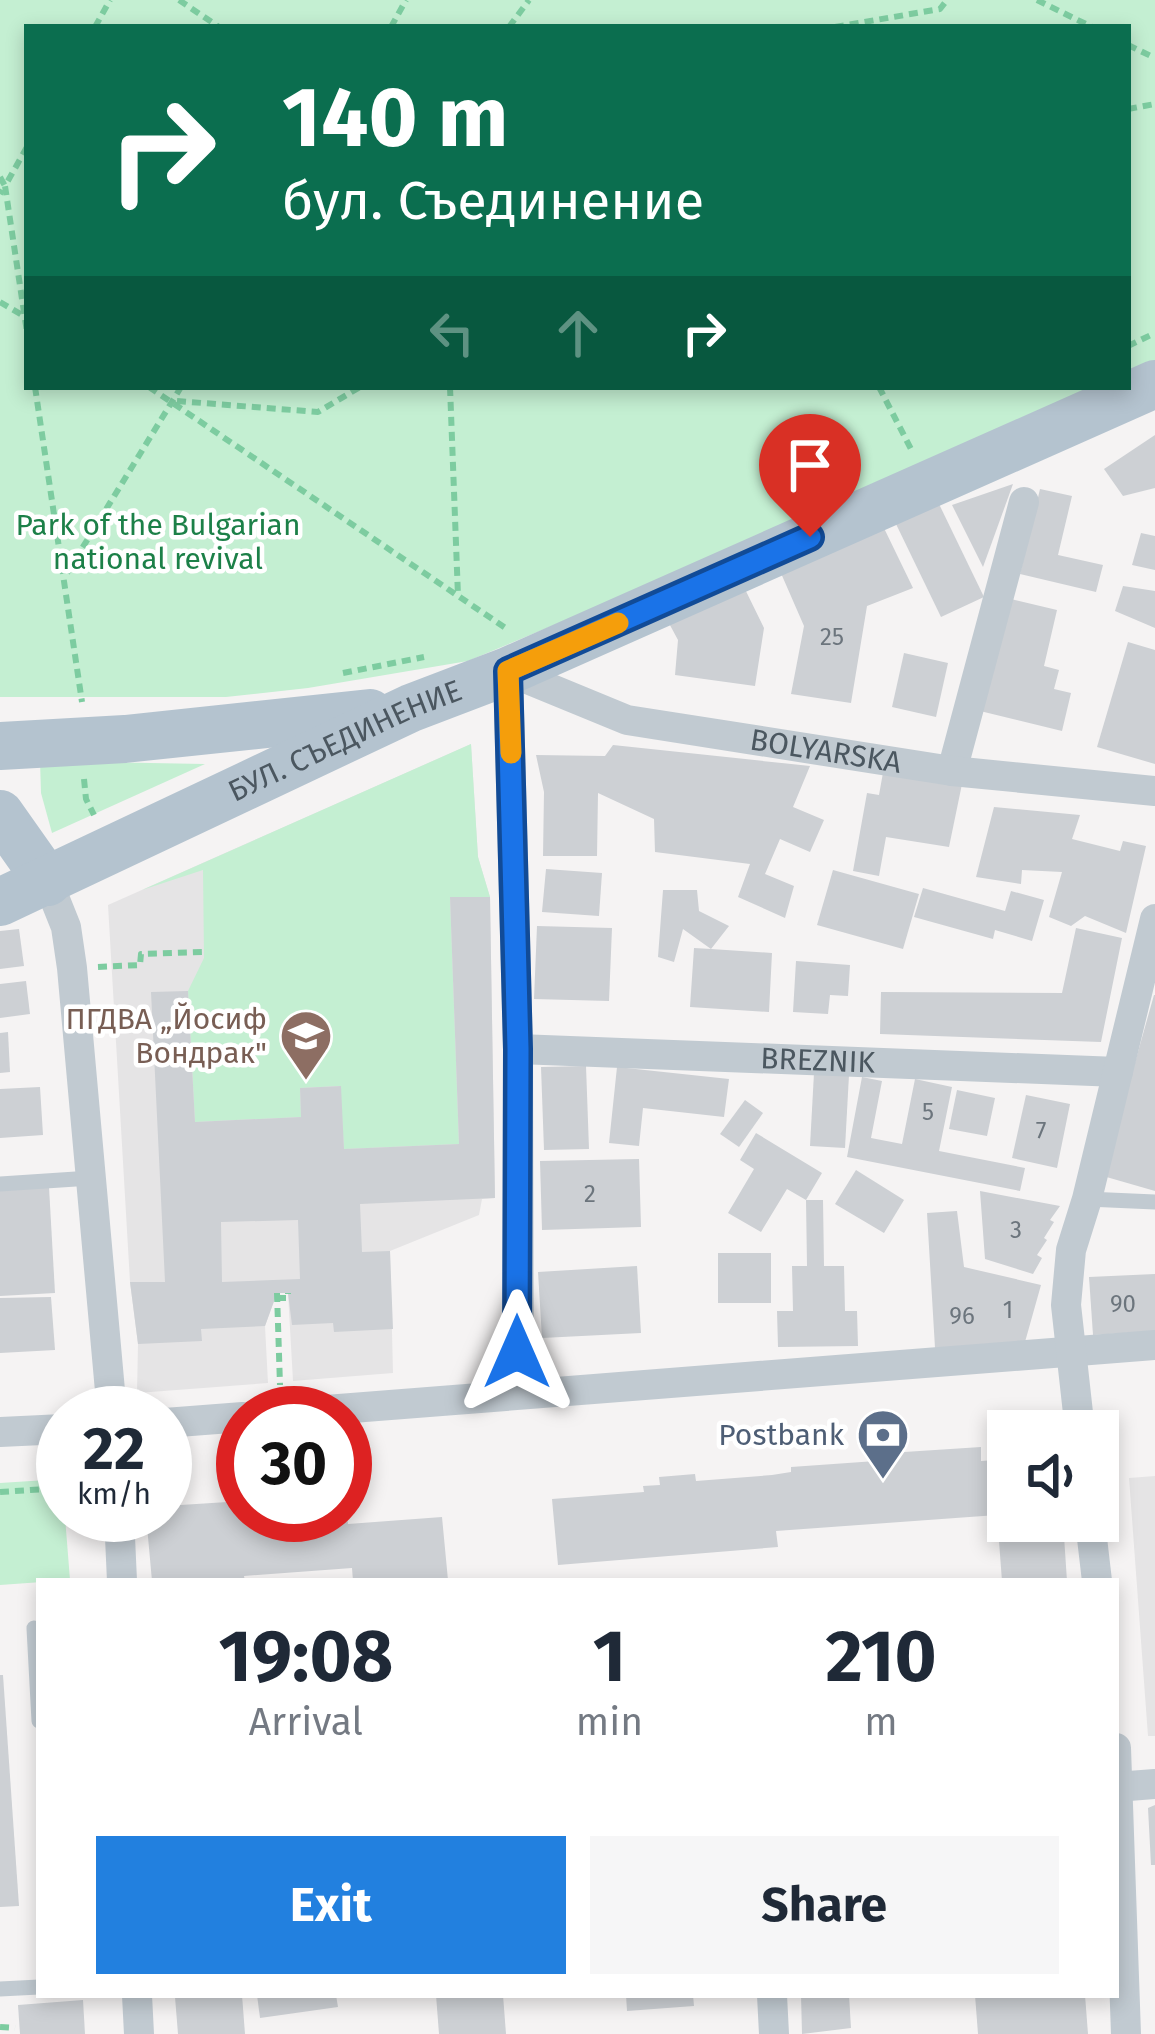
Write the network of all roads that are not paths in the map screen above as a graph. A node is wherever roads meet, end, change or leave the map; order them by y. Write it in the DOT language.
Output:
graph roads {
  1 [pos="1155,384"];
  2 [pos="1024,502"];
  3 [pos="504,646"];
  4 [pos="411,708"];
  5 [pos="0,746"];
  6 [pos="952,770"];
  7 [pos="1155,791"];
  8 [pos="0,814"];
  9 [pos="48,882"];
  10 [pos="0,902"];
  11 [pos="1155,919"];
  12 [pos="518,1049"];
  13 [pos="1118,1072"];
  14 [pos="91,1178"];
  15 [pos="0,1184"];
  16 [pos="1087,1198"];
  17 [pos="1155,1202"];
  18 [pos="1155,1346"];
  19 [pos="1071,1352"];
  20 [pos="110,1386"];
  21 [pos="519,1394"];
  22 [pos="372,1399"];
  23 [pos="1078,1410"];
  24 [pos="36,1430"];
  25 [pos="0,1432"];
  26 [pos="120,1542"];
  27 [pos="1092,1542"];
  28 [pos="122,1578"];
  29 [pos="1097,1578"];
  30 [pos="34,1628"];
  31 [pos="36,1665"];
  32 [pos="1155,1784"];
  33 [pos="1119,1787"];
  34 [pos="1119,1818"];
  35 [pos="36,1987"];
  36 [pos="0,1988"];
  37 [pos="137,1998"];
  38 [pos="772,1998"];
  39 [pos="139,2034"];
  40 [pos="774,2034"];
  41 [pos="1126,2034"];
  1 -- 3 [label="main road, БУЛ. СЪЕДИНЕНИЕ"];
  2 -- 6 [label="street"];
  3 -- 4 [label="main road, БУЛ. СЪЕДИНЕНИЕ"];
  3 -- 6 [label="street, BOLYARSKA"];
  3 -- 12 [label="street"];
  4 -- 5 [label="main road, БУЛ. СЪЕДИНЕНИЕ"];
  4 -- 9 [label="main road, БУЛ. СЪЕДИНЕНИЕ"];
  6 -- 7 [label="street, BOLYARSKA"];
  8 -- 9 [label="main road"];
  9 -- 10 [label="main road, БУЛ. СЪЕДИНЕНИЕ"];
  9 -- 14 [label="street"];
  11 -- 13 [label="street"];
  12 -- 13 [label="street, BREZNIK"];
  12 -- 21 [label="street"];
  13 -- 16 [label="street"];
  14 -- 15 [label="lane"];
  14 -- 20 [label="street"];
  16 -- 17 [label="lane"];
  16 -- 19 [label="street"];
  18 -- 19 [label="street"];
  19 -- 21 [label="street"];
  19 -- 23 [label="street"];
  21 -- 22 [label="street"];
  24 -- 25 [label="street"];
  26 -- 28 [label="street"];
  27 -- 29 [label="street"];
  30 -- 31 [label="lane"];
  32 -- 33 [label="street"];
  34 -- 41 [label="street"];
  35 -- 36 [label="lane"];
  37 -- 39 [label="street"];
  38 -- 40 [label="street"];
}
